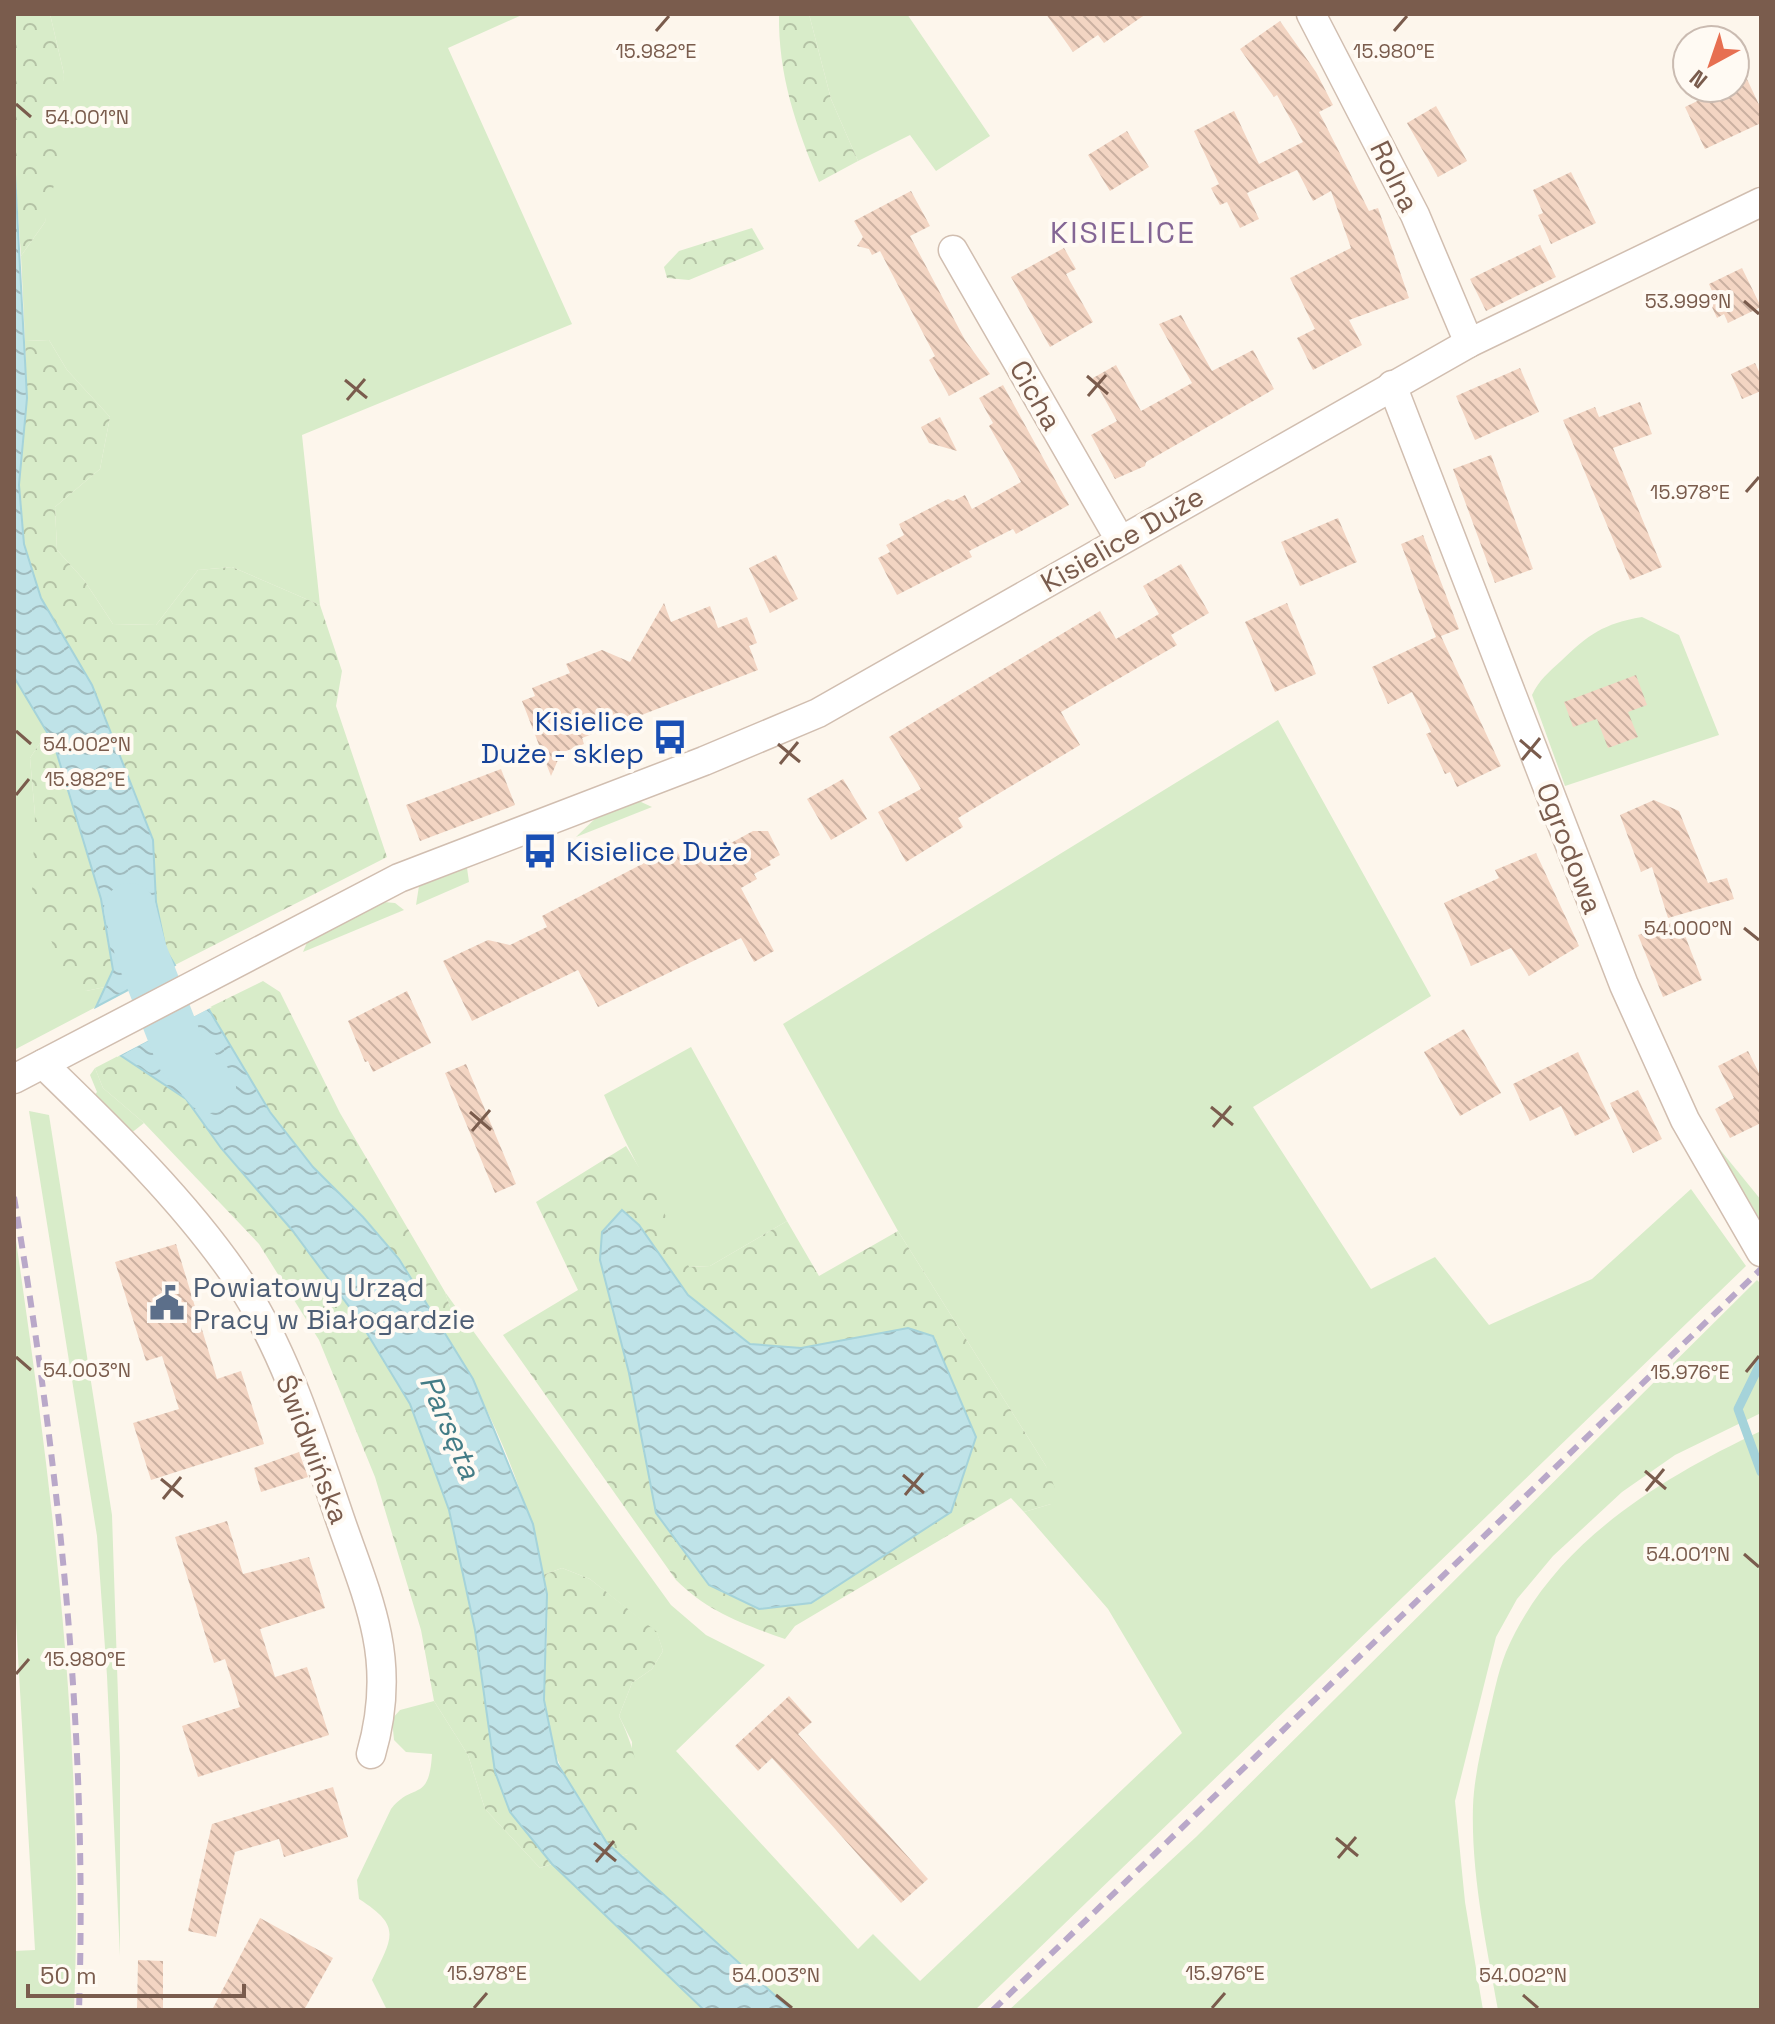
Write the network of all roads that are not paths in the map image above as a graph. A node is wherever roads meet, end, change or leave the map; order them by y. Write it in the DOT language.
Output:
graph roads {
  1 [pos="1311,14"];
  2 [pos="1761,202"];
  3 [pos="953,250"];
  4 [pos="1469,343"];
  5 [pos="1392,385"];
  6 [pos="1120,540"];
  7 [pos="43,1064"];
  8 [pos="14,1079"];
  9 [pos="1761,1252"];
  10 [pos="371,1754"];
  1 -- 4 [label="street, Rolna"];
  2 -- 4 [label="street, Kisielice Duże"];
  3 -- 6 [label="street, Cicha"];
  4 -- 5 [label="street, Kisielice Duże"];
  5 -- 6 [label="street, Kisielice Duże"];
  5 -- 9 [label="street, Ogrodowa"];
  6 -- 7 [label="street, Kisielice Duże"];
  7 -- 8 [label="street"];
  7 -- 10 [label="street, Świdwińska"];
}
